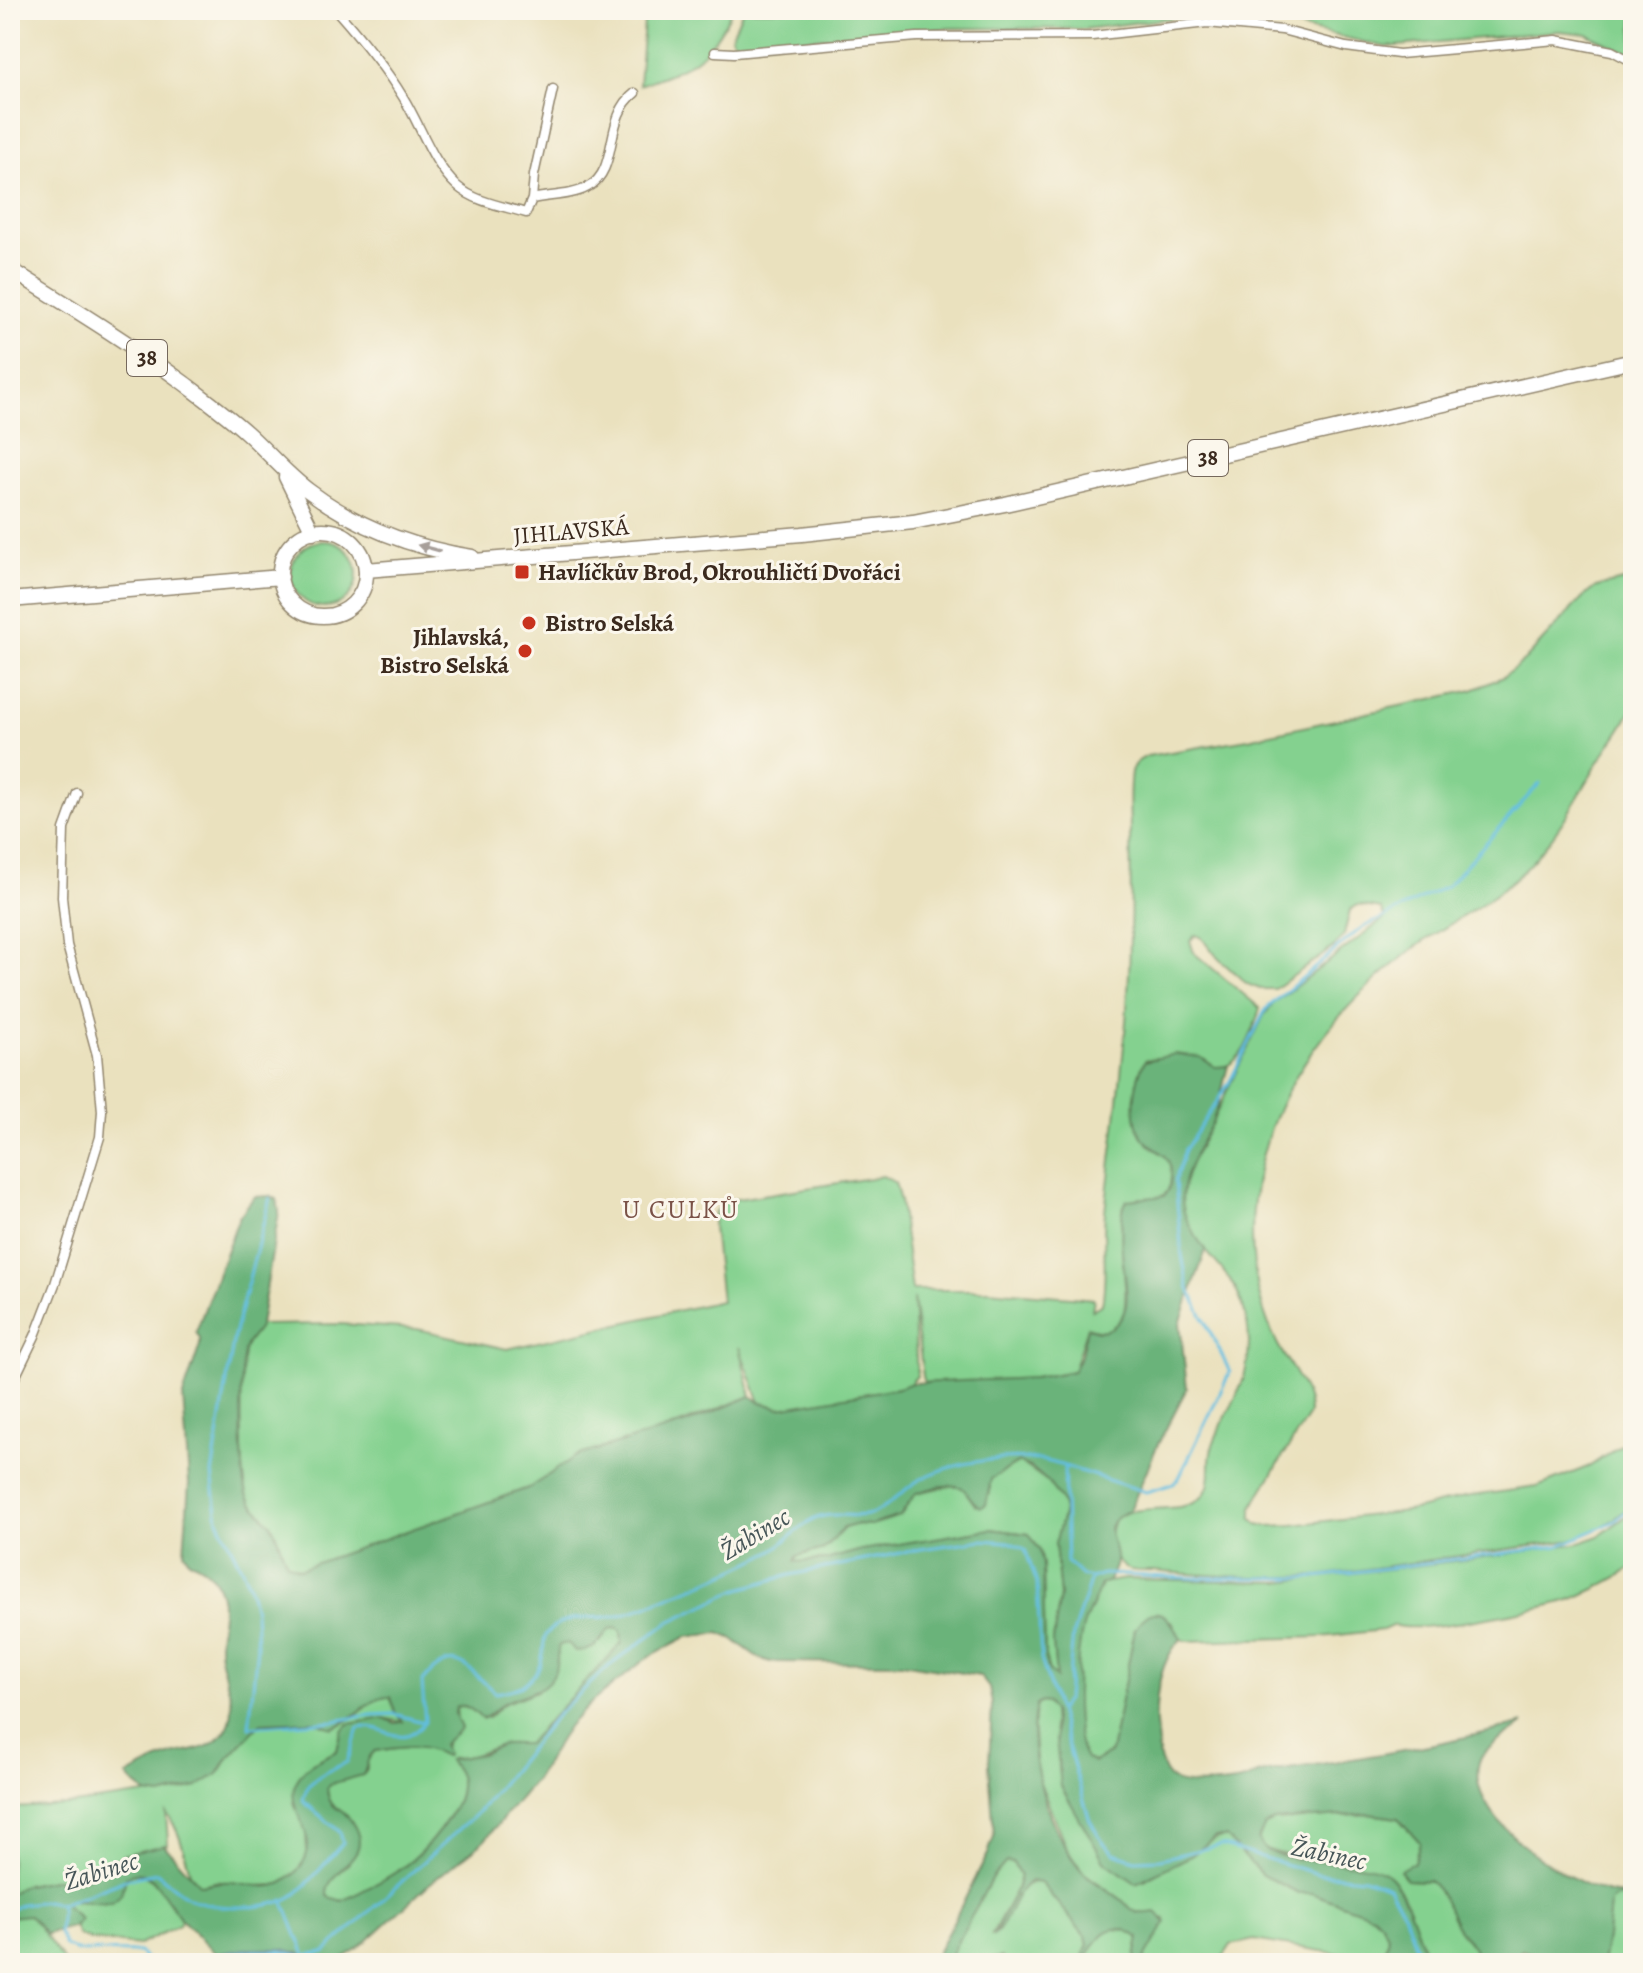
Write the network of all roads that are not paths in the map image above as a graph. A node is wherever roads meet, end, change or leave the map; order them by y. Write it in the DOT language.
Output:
graph roads {
  1 [pos="336,10"];
  2 [pos="715,52"];
  3 [pos="1633,62"];
  4 [pos="553,89"];
  5 [pos="635,93"];
  6 [pos="532,199"];
  7 [pos="10,269"];
  8 [pos="1633,361"];
  9 [pos="274,461"];
  10 [pos="313,532"];
  11 [pos="506,559"];
  12 [pos="366,570"];
  13 [pos="281,577"];
  14 [pos="10,600"];
  15 [pos="77,793"];
  16 [pos="10,1388"];
  1 -- 6 [label="street"];
  2 -- 3 [label="street"];
  4 -- 6 [label="street"];
  5 -- 6 [label="street"];
  7 -- 9 [label="main road, 38"];
  8 -- 11 [label="main road, JIHLAVSKÁ / 38"];
  9 -- 10 [label="main road, 38"];
  11 -- 9 [label="main road, one-way"];
  10 -- 12 [label="main road"];
  10 -- 13 [label="main road"];
  11 -- 12 [label="main road, JIHLAVSKÁ / 38"];
  12 -- 13 [label="main road"];
  13 -- 14 [label="main road"];
  15 -- 16 [label="street"];
}
